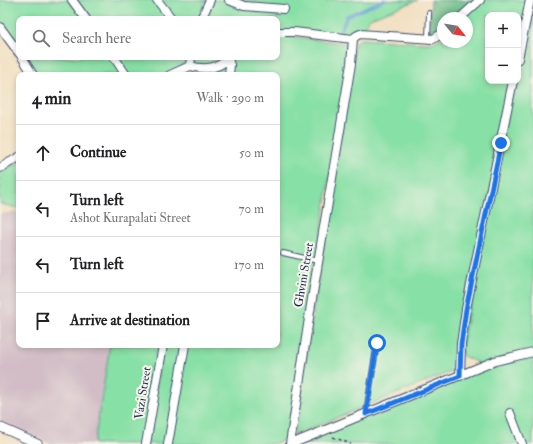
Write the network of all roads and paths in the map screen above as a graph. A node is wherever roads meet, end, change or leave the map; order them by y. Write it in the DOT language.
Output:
graph roads {
  1 [pos="72,0"];
  2 [pos="157,0"];
  3 [pos="210,0"];
  4 [pos="229,0"];
  5 [pos="480,0"];
  6 [pos="530,0"];
  7 [pos="284,9"];
  8 [pos="467,12"];
  9 [pos="429,13"];
  10 [pos="84,16"];
  11 [pos="170,16"];
  12 [pos="202,16"];
  13 [pos="0,27"];
  14 [pos="280,32"];
  15 [pos="437,36"];
  16 [pos="353,39"];
  17 [pos="428,39"];
  18 [pos="520,48"];
  19 [pos="16,49"];
  20 [pos="24,60"];
  21 [pos="116,60"];
  22 [pos="191,60"];
  23 [pos="227,60"];
  24 [pos="229,60"];
  25 [pos="190,66"];
  26 [pos="31,72"];
  27 [pos="124,72"];
  28 [pos="177,72"];
  29 [pos="208,72"];
  30 [pos="229,72"];
  31 [pos="513,84"];
  32 [pos="16,159"];
  33 [pos="0,168"];
  34 [pos="283,254"];
  35 [pos="319,261"];
  36 [pos="377,343"];
  37 [pos="162,348"];
  38 [pos="184,348"];
  39 [pos="533,352"];
  40 [pos="460,376"];
  41 [pos="510,413"];
  42 [pos="366,414"];
  43 [pos="0,427"];
  44 [pos="321,431"];
  45 [pos="38,444"];
  46 [pos="146,444"];
  47 [pos="168,444"];
  48 [pos="290,444"];
  49 [pos="351,444"];
  50 [pos="522,444"];
  1 -- 10 [label="street"];
  2 -- 11 [label="street"];
  3 -- 12 [label="street"];
  4 -- 7 [label="street"];
  5 -- 8 [label="street"];
  6 -- 18 [label="street"];
  9 -- 17 [label="lane"];
  13 -- 19 [label="street"];
  14 -- 16 [label="street"];
  15 -- 17 [label="street"];
  16 -- 17 [label="street"];
  16 -- 35 [label="street, Ghvini Street"];
  20 -- 26 [label="street"];
  21 -- 27 [label="street"];
  22 -- 25 [label="street"];
  23 -- 29 [label="street"];
  24 -- 30 [label="street"];
  25 -- 28 [label="street"];
  25 -- 29 [label="street"];
  31 -- 40 [label="street"];
  32 -- 33 [label="street"];
  34 -- 35 [label="lane"];
  35 -- 48 [label="street, Ghvini Street"];
  36 -- 42 [label="lane"];
  37 -- 46 [label="street, Vazi Street"];
  38 -- 47 [label="street"];
  39 -- 40 [label="street"];
  40 -- 42 [label="street"];
  41 -- 50 [label="street"];
  42 -- 44 [label="street"];
  43 -- 45 [label="street"];
  44 -- 48 [label="street"];
  44 -- 49 [label="path"];
}
